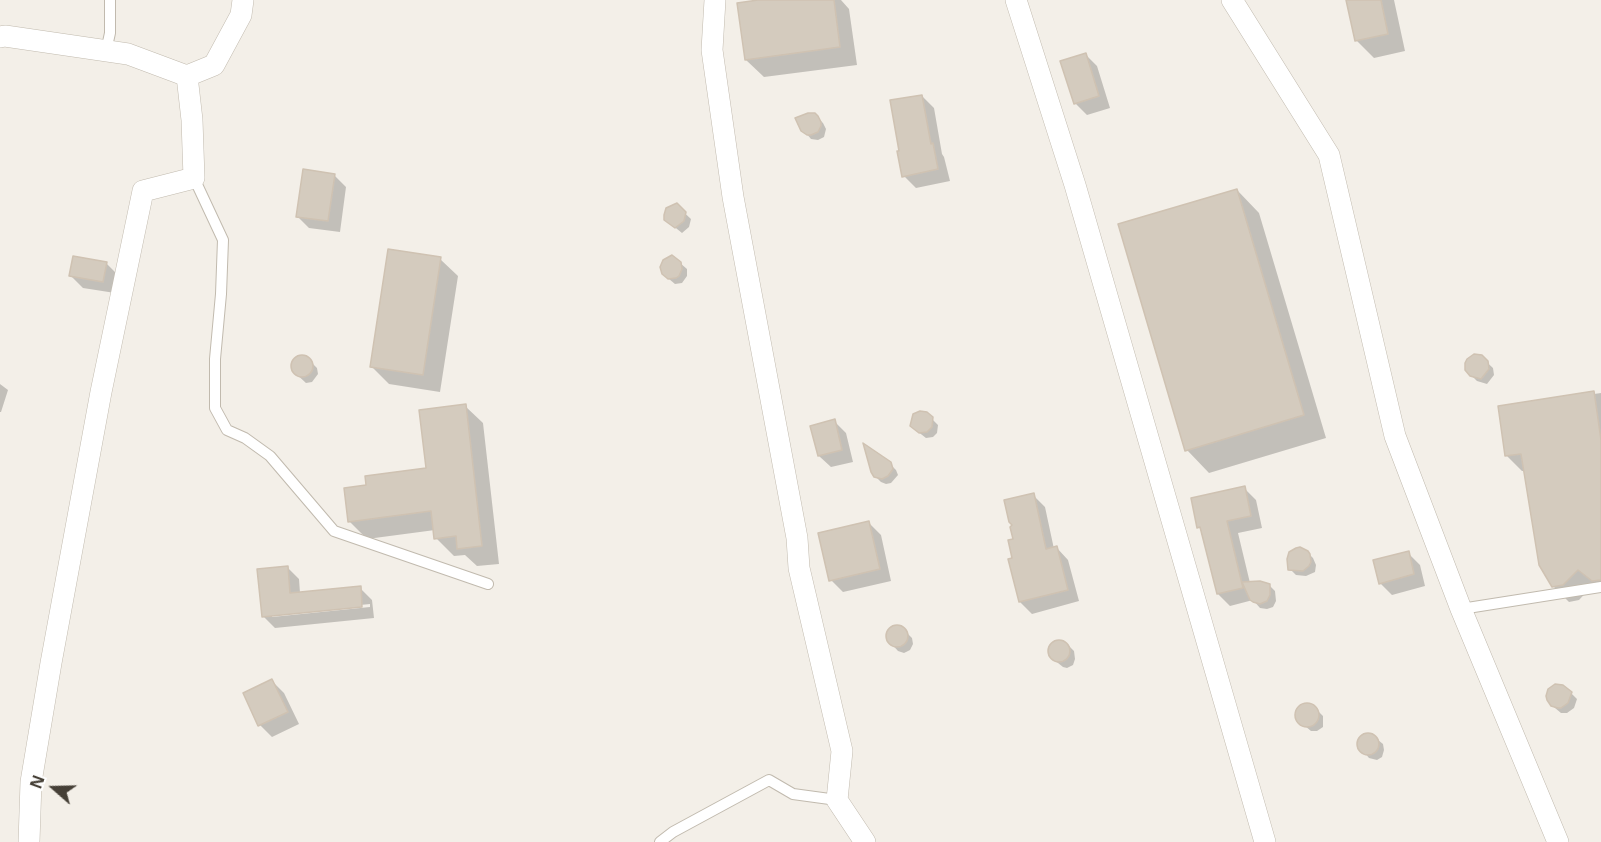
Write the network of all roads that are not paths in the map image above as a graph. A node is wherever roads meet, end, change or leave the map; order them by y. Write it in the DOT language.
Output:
graph roads {
  1 [pos="110,0"];
  2 [pos="243,0"];
  3 [pos="714,0"];
  4 [pos="1016,0"];
  5 [pos="1232,0"];
  6 [pos="0,37"];
  7 [pos="106,51"];
  8 [pos="187,76"];
  9 [pos="194,178"];
  10 [pos="488,584"];
  11 [pos="1601,587"];
  12 [pos="1461,609"];
  13 [pos="837,800"];
  14 [pos="29,842"];
  15 [pos="660,842"];
  16 [pos="865,842"];
  17 [pos="1265,842"];
  18 [pos="1558,842"];
  1 -- 7 [label="lane"];
  2 -- 8 [label="street"];
  3 -- 13 [label="street"];
  4 -- 17 [label="street"];
  5 -- 12 [label="street"];
  6 -- 7 [label="street"];
  7 -- 8 [label="street"];
  8 -- 9 [label="street"];
  9 -- 10 [label="lane"];
  9 -- 14 [label="street"];
  11 -- 12 [label="lane"];
  12 -- 18 [label="street"];
  13 -- 15 [label="lane"];
  13 -- 16 [label="street"];
}
